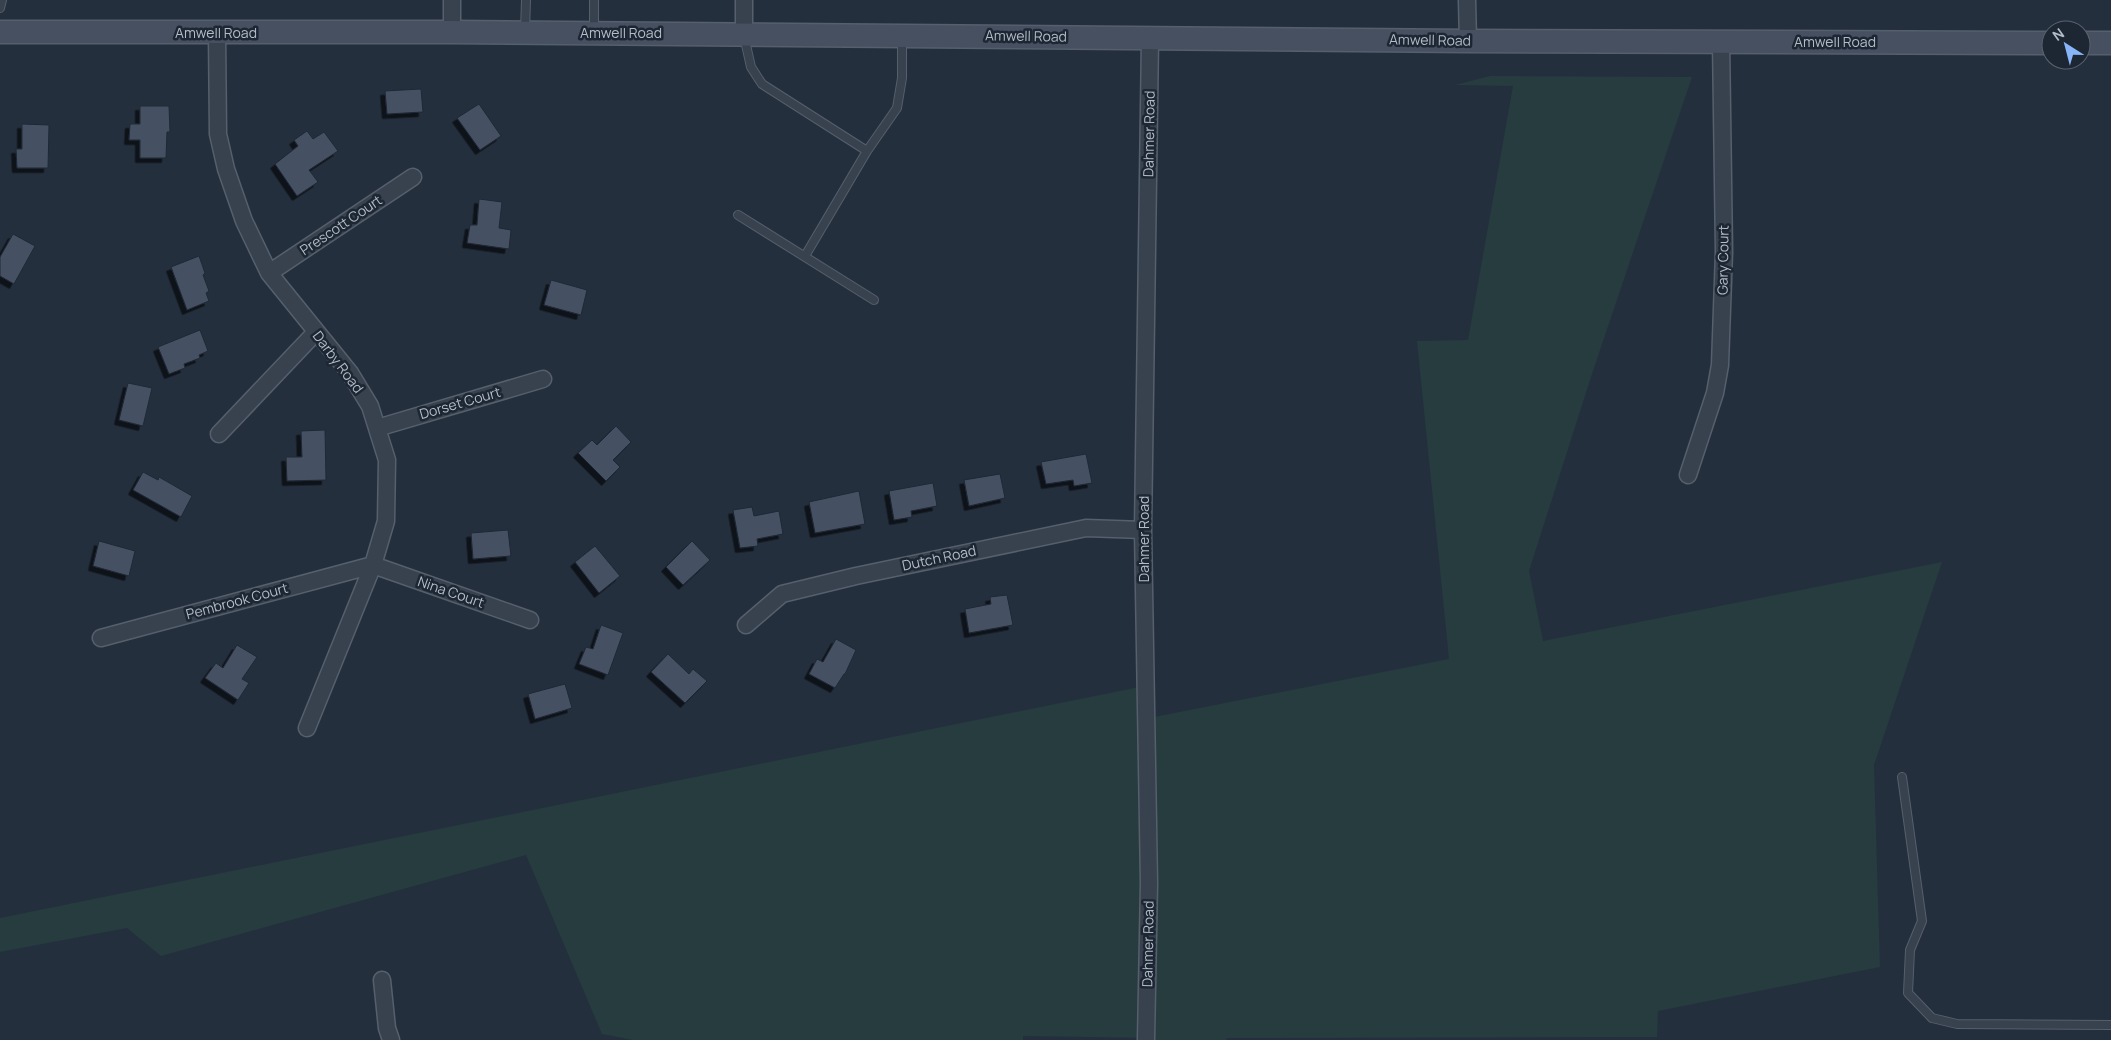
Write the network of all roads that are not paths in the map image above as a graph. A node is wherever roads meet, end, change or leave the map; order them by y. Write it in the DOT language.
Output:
graph roads {
  1 [pos="2,0"];
  2 [pos="452,0"];
  3 [pos="526,0"];
  4 [pos="594,0"];
  5 [pos="744,0"];
  6 [pos="1467,0"];
  7 [pos="0,8"];
  8 [pos="0,32"];
  9 [pos="452,32"];
  10 [pos="217,33"];
  11 [pos="525,33"];
  12 [pos="594,33"];
  13 [pos="744,34"];
  14 [pos="902,35"];
  15 [pos="1150,38"];
  16 [pos="1468,41"];
  17 [pos="1721,41"];
  18 [pos="2041,43"];
  19 [pos="2111,43"];
  20 [pos="2091,44"];
  21 [pos="867,152"];
  22 [pos="413,177"];
  23 [pos="738,215"];
  24 [pos="805,256"];
  25 [pos="269,273"];
  26 [pos="874,300"];
  27 [pos="316,332"];
  28 [pos="543,379"];
  29 [pos="377,428"];
  30 [pos="219,434"];
  31 [pos="1688,475"];
  32 [pos="1143,530"];
  33 [pos="372,564"];
  34 [pos="530,620"];
  35 [pos="746,625"];
  36 [pos="101,638"];
  37 [pos="306,728"];
  38 [pos="1902,777"];
  39 [pos="382,980"];
  40 [pos="2111,1025"];
  41 [pos="391,1040"];
  42 [pos="1146,1040"];
  1 -- 7 [label="lane"];
  2 -- 9 [label="street"];
  3 -- 11 [label="lane"];
  4 -- 12 [label="lane"];
  5 -- 13 [label="street"];
  6 -- 16 [label="street"];
  8 -- 10 [label="main road, Amwell Road"];
  9 -- 10 [label="main road, Amwell Road"];
  9 -- 11 [label="main road, Amwell Road"];
  10 -- 25 [label="street, Darby Road"];
  11 -- 12 [label="main road, Amwell Road"];
  12 -- 13 [label="main road, Amwell Road"];
  13 -- 14 [label="main road, Amwell Road"];
  13 -- 21 [label="lane"];
  14 -- 15 [label="main road, Amwell Road"];
  14 -- 21 [label="lane"];
  15 -- 16 [label="main road, Amwell Road"];
  15 -- 32 [label="street, Dahmer Road"];
  16 -- 17 [label="main road, Amwell Road"];
  17 -- 18 [label="main road, Amwell Road"];
  17 -- 31 [label="street, Gary Court"];
  19 -- 20 [label="main road"];
  21 -- 24 [label="lane"];
  22 -- 25 [label="street, Prescott Court"];
  23 -- 24 [label="lane"];
  24 -- 26 [label="lane"];
  25 -- 27 [label="street, Darby Road"];
  27 -- 29 [label="street, Darby Road"];
  27 -- 30 [label="street"];
  28 -- 29 [label="street, Dorset Court"];
  29 -- 33 [label="street, Darby Road"];
  32 -- 35 [label="street, Dutch Road"];
  32 -- 42 [label="street, Dahmer Road"];
  33 -- 34 [label="street, Nina Court"];
  33 -- 36 [label="street, Pembrook Court"];
  33 -- 37 [label="street, Darby Road"];
  38 -- 40 [label="lane"];
  39 -- 41 [label="street"];
}
